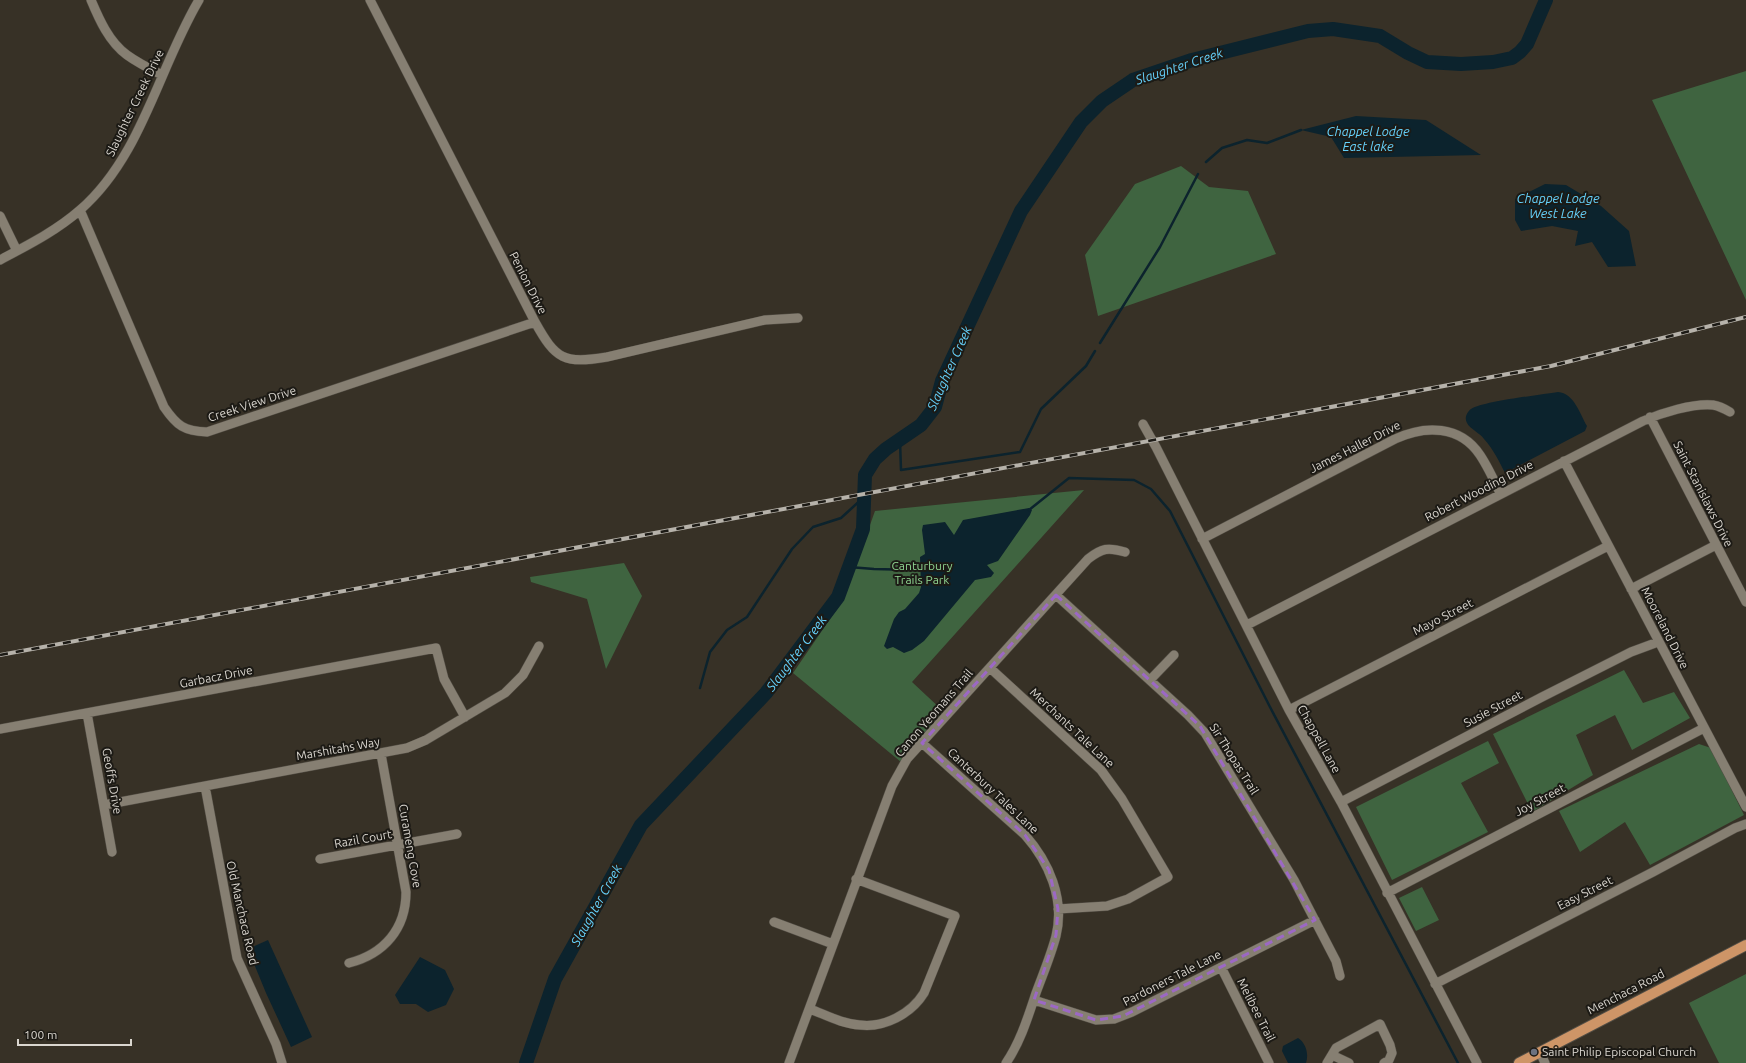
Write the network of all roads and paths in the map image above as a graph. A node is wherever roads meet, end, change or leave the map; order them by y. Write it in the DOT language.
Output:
graph roads {
  1 [pos="91,0"];
  2 [pos="199,0"];
  3 [pos="370,0"];
  4 [pos="162,75"];
  5 [pos="80,210"];
  6 [pos="0,216"];
  7 [pos="17,251"];
  8 [pos="0,260"];
  9 [pos="798,318"];
  10 [pos="534,322"];
  11 [pos="1730,412"];
  12 [pos="1650,417"];
  13 [pos="1143,424"];
  14 [pos="1564,461"];
  15 [pos="1500,493"];
  16 [pos="1202,539"];
  17 [pos="1716,545"];
  18 [pos="1608,546"];
  19 [pos="1125,552"];
  20 [pos="1631,589"];
  21 [pos="1056,595"];
  22 [pos="1746,602"];
  23 [pos="1246,625"];
  24 [pos="1658,642"];
  25 [pos="540,646"];
  26 [pos="1174,655"];
  27 [pos="990,668"];
  28 [pos="1150,680"];
  29 [pos="1290,710"];
  30 [pos="87,713"];
  31 [pos="465,717"];
  32 [pos="1704,728"];
  33 [pos="0,729"];
  34 [pos="922,743"];
  35 [pos="381,754"];
  36 [pos="205,786"];
  37 [pos="1341,802"];
  38 [pos="104,805"];
  39 [pos="1746,807"];
  40 [pos="1746,824"];
  41 [pos="457,834"];
  42 [pos="398,845"];
  43 [pos="112,852"];
  44 [pos="320,859"];
  45 [pos="856,879"];
  46 [pos="1387,893"];
  47 [pos="1058,909"];
  48 [pos="1315,920"];
  49 [pos="774,922"];
  50 [pos="833,944"];
  51 [pos="1746,945"];
  52 [pos="349,963"];
  53 [pos="1221,967"];
  54 [pos="1340,976"];
  55 [pos="1435,984"];
  56 [pos="1034,1000"];
  57 [pos="810,1009"];
  58 [pos="1540,1052"];
  59 [pos="1330,1059"];
  60 [pos="282,1063"];
  61 [pos="789,1063"];
  62 [pos="1006,1063"];
  63 [pos="1270,1063"];
  64 [pos="1350,1063"];
  65 [pos="1384,1063"];
  66 [pos="1476,1063"];
  67 [pos="1519,1063"];
  68 [pos="1546,1063"];
  1 -- 4 [label="street"];
  2 -- 4 [label="street, Slaughter Creek Drive"];
  3 -- 10 [label="street, Penion Drive"];
  4 -- 5 [label="street, Slaughter Creek Drive"];
  5 -- 7 [label="street, Slaughter Creek Drive"];
  5 -- 10 [label="street, Creek View Drive"];
  6 -- 7 [label="street"];
  7 -- 8 [label="street, Slaughter Creek Drive"];
  9 -- 10 [label="street, Penion Drive"];
  11 -- 12 [label="street, Robert Wooding Drive"];
  12 -- 14 [label="street, Robert Wooding Drive"];
  12 -- 17 [label="street, Saint Stanislaws Drive"];
  13 -- 16 [label="street, Chappell Lane"];
  14 -- 15 [label="street, Robert Wooding Drive"];
  14 -- 18 [label="street, Mooreland Drive"];
  15 -- 16 [label="street, James Haller Drive"];
  15 -- 23 [label="street, Robert Wooding Drive"];
  16 -- 23 [label="street, Chappell Lane"];
  17 -- 20 [label="street"];
  17 -- 22 [label="street, Saint Stanislaws Drive"];
  18 -- 20 [label="street, Mooreland Drive"];
  18 -- 29 [label="street, Mayo Street"];
  19 -- 21 [label="street, Canon Yeomans Trail"];
  20 -- 24 [label="street, Mooreland Drive"];
  21 -- 27 [label="street, Canon Yeomans Trail"];
  21 -- 28 [label="street, Sir Thopas Trail"];
  23 -- 29 [label="street, Chappell Lane"];
  24 -- 32 [label="street, Mooreland Drive"];
  24 -- 37 [label="street, Susie Street"];
  25 -- 31 [label="street, Marshitahs Way"];
  26 -- 28 [label="street"];
  27 -- 34 [label="street, Canon Yeomans Trail"];
  27 -- 47 [label="street, Merchants Tale Lane"];
  28 -- 48 [label="street, Sir Thopas Trail"];
  29 -- 37 [label="street, Chappell Lane"];
  30 -- 31 [label="street, Garbacz Drive"];
  30 -- 33 [label="street, Garbacz Drive"];
  30 -- 38 [label="street, Geoffs Drive"];
  31 -- 35 [label="street, Marshitahs Way"];
  32 -- 39 [label="street, Mooreland Drive"];
  32 -- 46 [label="street, Joy Street"];
  34 -- 45 [label="street, Canon Yeomans Trail"];
  34 -- 47 [label="street, Canterbury Tales Lane"];
  35 -- 36 [label="street, Marshitahs Way"];
  35 -- 42 [label="street, Curameng Cove"];
  36 -- 38 [label="street, Marshitahs Way"];
  36 -- 60 [label="street, Old Manchaca Road"];
  37 -- 46 [label="street, Chappell Lane"];
  38 -- 43 [label="street, Geoffs Drive"];
  40 -- 55 [label="street, Easy Street"];
  41 -- 42 [label="street, Razil Court"];
  42 -- 44 [label="street, Razil Court"];
  42 -- 52 [label="street, Curameng Cove"];
  45 -- 50 [label="street, Canon Yeomans Trail"];
  45 -- 57 [label="street"];
  46 -- 55 [label="street, Chappell Lane"];
  47 -- 56 [label="street, Canterbury Tales Lane"];
  48 -- 53 [label="street, Pardoners Tale Lane"];
  48 -- 54 [label="street, Sir Thopas Trail"];
  49 -- 50 [label="street"];
  50 -- 57 [label="street, Canon Yeomans Trail"];
  51 -- 58 [label="main road, Menchaca Road"];
  53 -- 56 [label="street, Pardoners Tale Lane"];
  53 -- 63 [label="street, Melibee Trail"];
  55 -- 66 [label="street, Chappell Lane"];
  56 -- 62 [label="street, Canterbury Tales Lane"];
  57 -- 61 [label="street, Canon Yeomans Trail"];
  58 -- 67 [label="main road, Menchaca Road"];
  58 -- 68 [label="street"];
  59 -- 64 [label="street"];
  59 -- 65 [label="street"];
}
